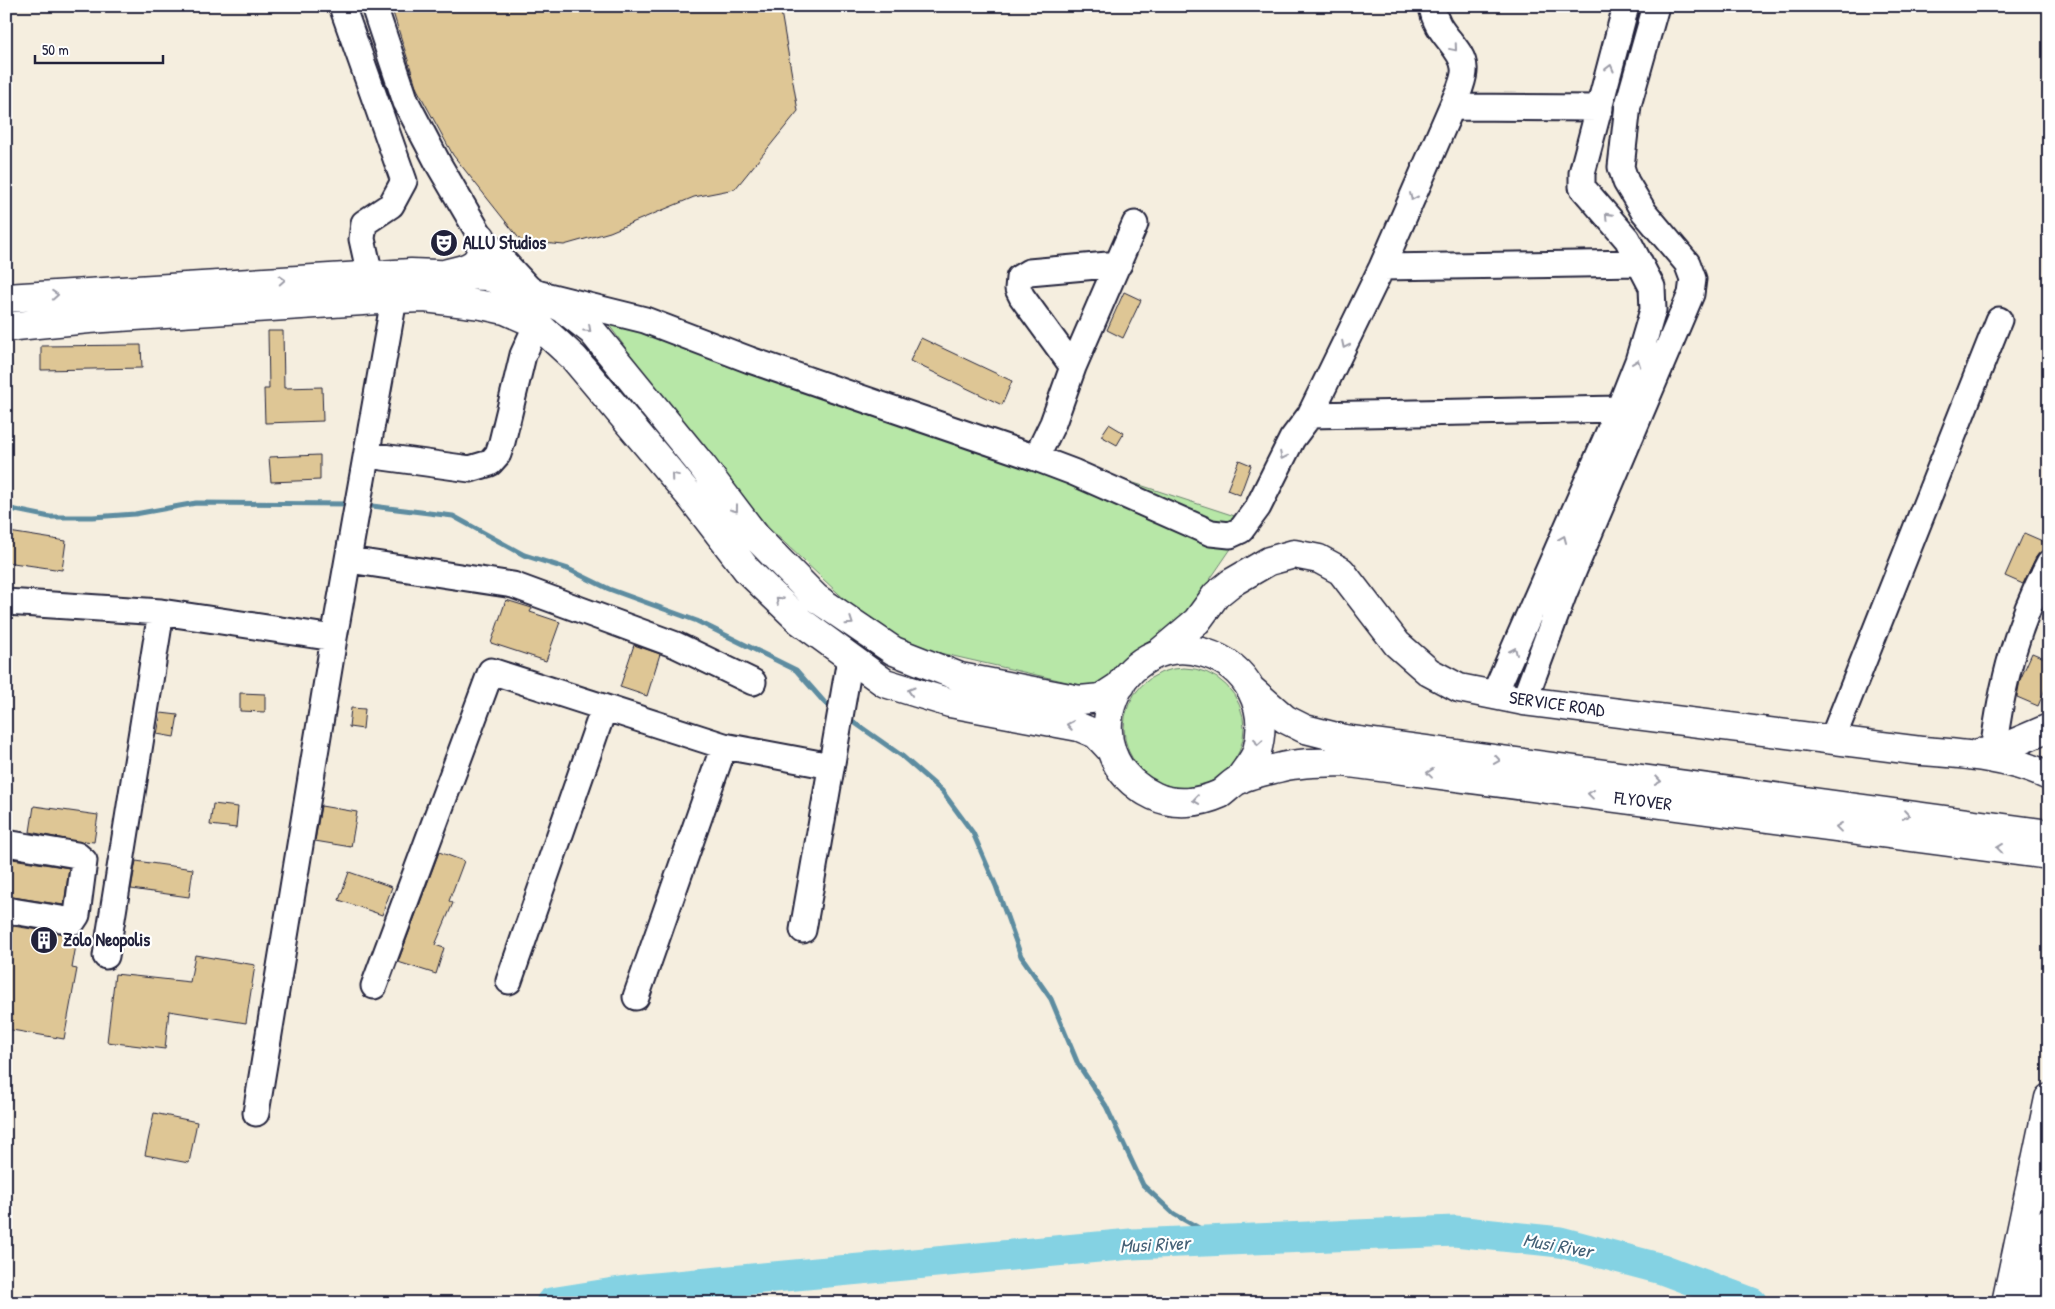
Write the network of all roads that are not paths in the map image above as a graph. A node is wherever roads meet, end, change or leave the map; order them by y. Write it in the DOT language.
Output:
graph roads {
  1 [pos="342,6"];
  2 [pos="374,6"];
  3 [pos="1432,6"];
  4 [pos="1626,6"];
  5 [pos="1656,6"];
  6 [pos="1452,108"];
  7 [pos="1600,108"];
  8 [pos="1135,224"];
  9 [pos="481,237"];
  10 [pos="1640,263"];
  11 [pos="1119,264"];
  12 [pos="1382,267"];
  13 [pos="441,275"];
  14 [pos="370,276"];
  15 [pos="532,292"];
  16 [pos="235,296"];
  17 [pos="6,298"];
  18 [pos="394,299"];
  19 [pos="1999,320"];
  20 [pos="537,324"];
  21 [pos="6,327"];
  22 [pos="1072,367"];
  23 [pos="1619,409"];
  24 [pos="1310,416"];
  25 [pos="368,455"];
  26 [pos="1036,458"];
  27 [pos="349,560"];
  28 [pos="2049,563"];
  29 [pos="1216,595"];
  30 [pos="6,602"];
  31 [pos="161,612"];
  32 [pos="334,638"];
  33 [pos="1159,653"];
  34 [pos="1216,656"];
  35 [pos="850,659"];
  36 [pos="753,682"];
  37 [pos="1121,685"];
  38 [pos="1252,690"];
  39 [pos="1494,695"];
  40 [pos="1524,701"];
  41 [pos="604,708"];
  42 [pos="2049,728"];
  43 [pos="1832,740"];
  44 [pos="724,746"];
  45 [pos="1110,749"];
  46 [pos="1343,750"];
  47 [pos="1993,752"];
  48 [pos="1963,754"];
  49 [pos="833,755"];
  50 [pos="2049,776"];
  51 [pos="1239,780"];
  52 [pos="2049,834"];
  53 [pos="6,843"];
  54 [pos="2049,854"];
  55 [pos="83,870"];
  56 [pos="119,876"];
  57 [pos="6,910"];
  58 [pos="803,930"];
  59 [pos="106,956"];
  60 [pos="509,981"];
  61 [pos="374,986"];
  62 [pos="636,997"];
  63 [pos="2049,1098"];
  64 [pos="256,1113"];
  65 [pos="2049,1222"];
  66 [pos="2029,1256"];
  67 [pos="2006,1303"];
  68 [pos="2032,1303"];
  1 -- 14 [label="street"];
  2 -- 9 [label="street"];
  3 -- 6 [label="street, one-way"];
  7 -- 4 [label="street, one-way"];
  5 -- 40 [label="street"];
  6 -- 7 [label="street"];
  6 -- 12 [label="street, one-way"];
  10 -- 7 [label="street, one-way"];
  8 -- 11 [label="street"];
  9 -- 13 [label="main road"];
  9 -- 15 [label="street"];
  10 -- 12 [label="street"];
  23 -- 10 [label="street, one-way"];
  11 -- 22 [label="street"];
  11 -- 22 [label="street"];
  12 -- 24 [label="street, one-way"];
  13 -- 14 [label="main road"];
  13 -- 15 [label="main road"];
  16 -- 14 [label="main road, one-way"];
  15 -- 26 [label="street"];
  15 -- 37 [label="main road, one-way"];
  17 -- 16 [label="main road, one-way"];
  16 -- 18 [label="main road"];
  16 -- 21 [label="main road"];
  18 -- 20 [label="main road"];
  18 -- 25 [label="street"];
  19 -- 43 [label="street"];
  20 -- 25 [label="street"];
  35 -- 20 [label="main road, one-way"];
  22 -- 26 [label="street"];
  23 -- 24 [label="street"];
  39 -- 23 [label="street, one-way"];
  24 -- 26 [label="street, one-way"];
  25 -- 27 [label="street"];
  27 -- 32 [label="street"];
  27 -- 36 [label="street"];
  28 -- 47 [label="street"];
  29 -- 33 [label="main road, SERVICE ROAD"];
  29 -- 34 [label="main road"];
  29 -- 39 [label="main road, SERVICE ROAD"];
  30 -- 31 [label="street"];
  31 -- 32 [label="street"];
  31 -- 56 [label="street"];
  32 -- 64 [label="street"];
  33 -- 34 [label="main road"];
  33 -- 37 [label="main road"];
  34 -- 38 [label="main road"];
  45 -- 35 [label="main road, one-way"];
  35 -- 49 [label="street"];
  37 -- 45 [label="main road"];
  38 -- 46 [label="main road, FLYOVER"];
  38 -- 51 [label="main road, one-way"];
  39 -- 40 [label="main road, SERVICE ROAD"];
  40 -- 43 [label="main road, SERVICE ROAD"];
  41 -- 44 [label="street"];
  41 -- 60 [label="street"];
  41 -- 61 [label="street"];
  42 -- 47 [label="main road, SERVICE ROAD"];
  43 -- 48 [label="main road, SERVICE ROAD"];
  44 -- 49 [label="street"];
  44 -- 62 [label="street"];
  51 -- 45 [label="main road, one-way"];
  46 -- 51 [label="main road, FLYOVER"];
  46 -- 52 [label="main road, FLYOVER, one-way"];
  54 -- 46 [label="main road, FLYOVER, one-way"];
  47 -- 48 [label="main road, SERVICE ROAD"];
  48 -- 50 [label="main road, SERVICE ROAD"];
  49 -- 58 [label="street"];
  53 -- 55 [label="street"];
  55 -- 56 [label="street"];
  55 -- 57 [label="street"];
  56 -- 59 [label="street"];
  63 -- 66 [label="main road"];
  65 -- 66 [label="main road"];
  66 -- 67 [label="main road"];
  66 -- 68 [label="main road"];
}
